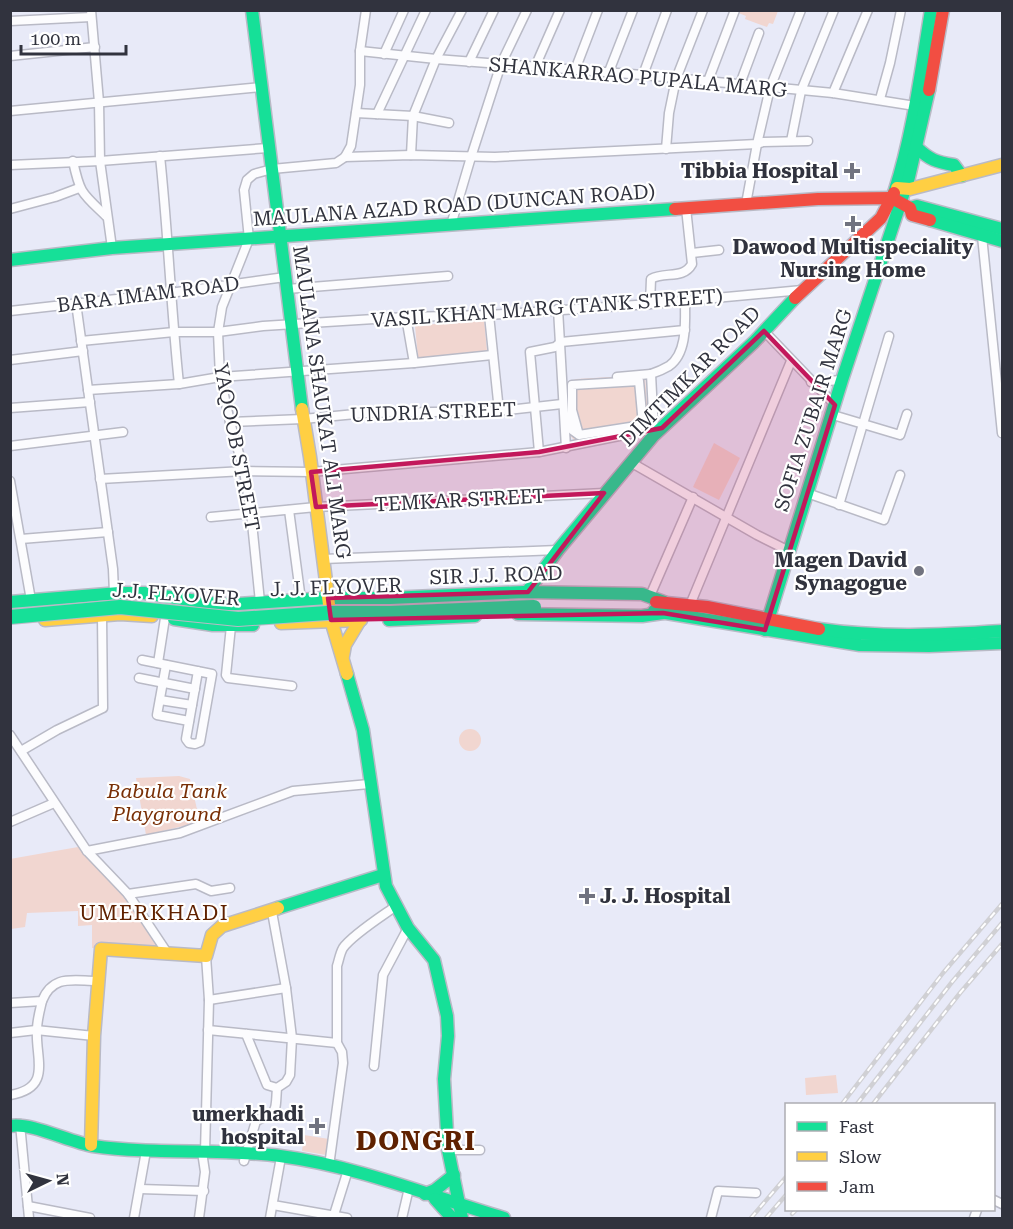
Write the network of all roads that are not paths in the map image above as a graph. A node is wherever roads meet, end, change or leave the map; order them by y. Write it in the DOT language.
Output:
graph roads {
  1 [pos="252,10"];
  2 [pos="366,10"];
  3 [pos="404,10"];
  4 [pos="426,10"];
  5 [pos="462,10"];
  6 [pos="494,10"];
  7 [pos="527,10"];
  8 [pos="560,10"];
  9 [pos="598,10"];
  10 [pos="633,10"];
  11 [pos="667,10"];
  12 [pos="704,10"];
  13 [pos="735,10"];
  14 [pos="801,10"];
  15 [pos="834,10"];
  16 [pos="868,10"];
  17 [pos="901,10"];
  18 [pos="931,10"];
  19 [pos="944,10"];
  20 [pos="91,14"];
  21 [pos="10,21"];
  22 [pos="759,33"];
  23 [pos="95,47"];
  24 [pos="360,51"];
  25 [pos="384,54"];
  26 [pos="10,56"];
  27 [pos="404,56"];
  28 [pos="436,59"];
  29 [pos="469,62"];
  30 [pos="501,64"];
  31 [pos="535,67"];
  32 [pos="575,70"];
  33 [pos="608,74"];
  34 [pos="643,75"];
  35 [pos="676,79"];
  36 [pos="708,81"];
  37 [pos="740,84"];
  38 [pos="261,87"];
  39 [pos="770,88"];
  40 [pos="801,91"];
  41 [pos="833,93"];
  42 [pos="880,99"];
  43 [pos="99,102"];
  44 [pos="915,106"];
  45 [pos="10,111"];
  46 [pos="356,113"];
  47 [pos="377,114"];
  48 [pos="413,116"];
  49 [pos="449,123"];
  50 [pos="791,141"];
  51 [pos="808,141"];
  52 [pos="757,144"];
  53 [pos="916,147"];
  54 [pos="268,148"];
  55 [pos="666,149"];
  56 [pos="411,155"];
  57 [pos="160,156"];
  58 [pos="471,156"];
  59 [pos="345,157"];
  60 [pos="100,160"];
  61 [pos="73,161"];
  62 [pos="10,165"];
  63 [pos="1002,165"];
  64 [pos="272,168"];
  65 [pos="962,176"];
  66 [pos="79,188"];
  67 [pos="901,197"];
  68 [pos="746,204"];
  69 [pos="686,208"];
  70 [pos="10,209"];
  71 [pos="106,216"];
  72 [pos="452,225"];
  73 [pos="1002,229"];
  74 [pos="280,236"];
  75 [pos="982,236"];
  76 [pos="249,239"];
  77 [pos="1002,241"];
  78 [pos="169,244"];
  79 [pos="112,248"];
  80 [pos="719,250"];
  81 [pos="692,253"];
  82 [pos="10,260"];
  83 [pos="448,276"];
  84 [pos="286,283"];
  85 [pos="231,284"];
  86 [pos="802,290"];
  87 [pos="170,293"];
  88 [pos="686,300"];
  89 [pos="76,303"];
  90 [pos="650,304"];
  91 [pos="558,309"];
  92 [pos="10,310"];
  93 [pos="489,315"];
  94 [pos="406,317"];
  95 [pos="291,325"];
  96 [pos="684,330"];
  97 [pos="764,331"];
  98 [pos="174,332"];
  99 [pos="218,332"];
  100 [pos="889,336"];
  101 [pos="561,342"];
  102 [pos="82,346"];
  103 [pos="492,355"];
  104 [pos="10,360"];
  105 [pos="791,361"];
  106 [pos="414,363"];
  107 [pos="298,372"];
  108 [pos="651,374"];
  109 [pos="220,377"];
  110 [pos="843,380"];
  111 [pos="563,381"];
  112 [pos="811,382"];
  113 [pos="179,384"];
  114 [pos="88,390"];
  115 [pos="90,402"];
  116 [pos="562,404"];
  117 [pos="10,408"];
  118 [pos="535,408"];
  119 [pos="572,410"];
  120 [pos="834,410"];
  121 [pos="499,411"];
  122 [pos="907,414"];
  123 [pos="303,419"];
  124 [pos="230,422"];
  125 [pos="862,424"];
  126 [pos="123,432"];
  127 [pos="654,432"];
  128 [pos="1002,433"];
  129 [pos="94,436"];
  130 [pos="10,446"];
  131 [pos="566,448"];
  132 [pos="539,452"];
  133 [pos="632,463"];
  134 [pos="244,471"];
  135 [pos="311,472"];
  136 [pos="900,475"];
  137 [pos="100,479"];
  138 [pos="10,480"];
  139 [pos="604,493"];
  140 [pos="807,493"];
  141 [pos="693,497"];
  142 [pos="839,505"];
  143 [pos="316,507"];
  144 [pos="289,510"];
  145 [pos="251,513"];
  146 [pos="726,516"];
  147 [pos="211,517"];
  148 [pos="108,532"];
  149 [pos="21,539"];
  150 [pos="558,550"];
  151 [pos="789,551"];
  152 [pos="323,559"];
  153 [pos="114,593"];
  154 [pos="650,596"];
  155 [pos="328,598"];
  156 [pos="531,599"];
  157 [pos="31,600"];
  158 [pos="301,600"];
  159 [pos="10,602"];
  160 [pos="260,602"];
  161 [pos="690,604"];
  162 [pos="663,608"];
  163 [pos="10,609"];
  164 [pos="102,616"];
  165 [pos="10,617"];
  166 [pos="165,618"];
  167 [pos="331,620"];
  168 [pos="360,620"];
  169 [pos="10,624"];
  170 [pos="766,624"];
  171 [pos="231,626"];
  172 [pos="1002,631"];
  173 [pos="1002,643"];
  174 [pos="142,660"];
  175 [pos="342,660"];
  176 [pos="162,664"];
  177 [pos="198,671"];
  178 [pos="212,674"];
  179 [pos="226,675"];
  180 [pos="139,678"];
  181 [pos="162,683"];
  182 [pos="292,686"];
  183 [pos="195,690"];
  184 [pos="160,700"];
  185 [pos="192,707"];
  186 [pos="205,710"];
  187 [pos="189,721"];
  188 [pos="10,735"];
  189 [pos="21,751"];
  190 [pos="369,784"];
  191 [pos="54,803"];
  192 [pos="10,822"];
  193 [pos="87,851"];
  194 [pos="382,875"];
  195 [pos="231,888"];
  196 [pos="128,894"];
  197 [pos="396,906"];
  198 [pos="272,912"];
  199 [pos="408,928"];
  200 [pos="168,954"];
  201 [pos="206,956"];
  202 [pos="97,981"];
  203 [pos="286,988"];
  204 [pos="209,1000"];
  205 [pos="42,1001"];
  206 [pos="10,1003"];
  207 [pos="36,1030"];
  208 [pos="208,1030"];
  209 [pos="10,1033"];
  210 [pos="246,1034"];
  211 [pos="94,1036"];
  212 [pos="292,1038"];
  213 [pos="337,1043"];
  214 [pos="374,1066"];
  215 [pos="277,1088"];
  216 [pos="10,1095"];
  217 [pos="15,1125"];
  218 [pos="91,1145"];
  219 [pos="448,1149"];
  220 [pos="480,1150"];
  221 [pos="146,1151"];
  222 [pos="204,1152"];
  223 [pos="281,1156"];
  224 [pos="245,1157"];
  225 [pos="329,1166"];
  226 [pos="348,1170"];
  227 [pos="454,1175"];
  228 [pos="409,1188"];
  229 [pos="140,1189"];
  230 [pos="204,1191"];
  231 [pos="756,1193"];
  232 [pos="428,1195"];
  233 [pos="273,1205"];
  234 [pos="28,1206"];
  235 [pos="462,1212"];
  236 [pos="52,1215"];
  237 [pos="29,1218"];
  238 [pos="90,1218"];
  239 [pos="134,1218"];
  240 [pos="199,1218"];
  241 [pos="270,1218"];
  242 [pos="333,1218"];
  243 [pos="347,1218"];
  244 [pos="402,1218"];
  245 [pos="452,1218"];
  246 [pos="504,1218"];
  247 [pos="711,1218"];
  1 -- 38 [label="main road, MAULANA SHAUKAT ALI MARG"];
  2 -- 24 [label="street"];
  3 -- 25 [label="street"];
  4 -- 27 [label="street"];
  5 -- 28 [label="street"];
  6 -- 29 [label="street"];
  7 -- 30 [label="street"];
  8 -- 31 [label="street"];
  9 -- 32 [label="street"];
  10 -- 33 [label="street"];
  11 -- 34 [label="street"];
  12 -- 35 [label="street"];
  13 -- 36 [label="street"];
  14 -- 39 [label="street"];
  15 -- 40 [label="street"];
  16 -- 41 [label="street"];
  17 -- 42 [label="street"];
  18 -- 44 [label="main road"];
  19 -- 53 [label="main road"];
  20 -- 21 [label="street"];
  20 -- 23 [label="street"];
  22 -- 37 [label="street"];
  23 -- 26 [label="street"];
  23 -- 43 [label="street"];
  24 -- 25 [label="street, SHANKARRAO PUPALA MARG"];
  24 -- 46 [label="street"];
  25 -- 27 [label="street, SHANKARRAO PUPALA MARG"];
  27 -- 28 [label="street, SHANKARRAO PUPALA MARG"];
  27 -- 47 [label="street"];
  28 -- 29 [label="street, SHANKARRAO PUPALA MARG"];
  28 -- 48 [label="street"];
  29 -- 30 [label="street, SHANKARRAO PUPALA MARG"];
  30 -- 31 [label="street, SHANKARRAO PUPALA MARG"];
  30 -- 58 [label="street"];
  31 -- 32 [label="street, SHANKARRAO PUPALA MARG"];
  32 -- 33 [label="street, SHANKARRAO PUPALA MARG"];
  33 -- 34 [label="street, SHANKARRAO PUPALA MARG"];
  34 -- 35 [label="street, SHANKARRAO PUPALA MARG"];
  35 -- 36 [label="street, SHANKARRAO PUPALA MARG"];
  35 -- 55 [label="street"];
  36 -- 37 [label="street, SHANKARRAO PUPALA MARG"];
  37 -- 39 [label="street, SHANKARRAO PUPALA MARG"];
  38 -- 43 [label="street"];
  38 -- 54 [label="main road, MAULANA SHAUKAT ALI MARG"];
  39 -- 40 [label="street, SHANKARRAO PUPALA MARG"];
  39 -- 52 [label="street"];
  40 -- 41 [label="street, SHANKARRAO PUPALA MARG"];
  40 -- 50 [label="street"];
  41 -- 42 [label="street, SHANKARRAO PUPALA MARG"];
  42 -- 44 [label="street, SHANKARRAO PUPALA MARG"];
  43 -- 45 [label="street"];
  43 -- 60 [label="street"];
  44 -- 67 [label="main road"];
  46 -- 47 [label="street"];
  46 -- 59 [label="street"];
  47 -- 48 [label="street"];
  48 -- 49 [label="street"];
  48 -- 56 [label="street"];
  50 -- 51 [label="street"];
  50 -- 52 [label="street"];
  52 -- 55 [label="street"];
  52 -- 68 [label="street"];
  53 -- 65 [label="main road"];
  53 -- 67 [label="main road"];
  54 -- 57 [label="street"];
  54 -- 64 [label="main road, MAULANA SHAUKAT ALI MARG"];
  55 -- 58 [label="street"];
  56 -- 58 [label="street"];
  56 -- 59 [label="street"];
  57 -- 60 [label="street"];
  57 -- 78 [label="street"];
  58 -- 72 [label="street"];
  59 -- 64 [label="street"];
  60 -- 61 [label="street"];
  60 -- 71 [label="street"];
  61 -- 62 [label="street"];
  61 -- 66 [label="street"];
  63 -- 65 [label="main road"];
  64 -- 74 [label="main road, MAULANA SHAUKAT ALI MARG"];
  64 -- 76 [label="street, YAQOOB STREET"];
  65 -- 67 [label="main road"];
  66 -- 70 [label="street"];
  66 -- 71 [label="street"];
  67 -- 68 [label="main road, MAULANA AZAD ROAD (DUNCAN ROAD)"];
  67 -- 73 [label="main road"];
  67 -- 75 [label="main road"];
  67 -- 86 [label="main road, DIMTIMKAR ROAD"];
  67 -- 110 [label="main road, SOFIA ZUBAIR MARG"];
  68 -- 69 [label="main road, MAULANA AZAD ROAD (DUNCAN ROAD)"];
  69 -- 72 [label="main road, MAULANA AZAD ROAD (DUNCAN ROAD)"];
  69 -- 81 [label="street"];
  71 -- 79 [label="street"];
  72 -- 74 [label="main road, MAULANA AZAD ROAD (DUNCAN ROAD)"];
  74 -- 76 [label="main road, MAULANA AZAD ROAD (DUNCAN ROAD)"];
  74 -- 84 [label="main road, MAULANA SHAUKAT ALI MARG"];
  75 -- 77 [label="main road"];
  75 -- 128 [label="street"];
  76 -- 78 [label="main road, MAULANA AZAD ROAD (DUNCAN ROAD)"];
  76 -- 85 [label="street, YAQOOB STREET"];
  78 -- 79 [label="main road, MAULANA AZAD ROAD (DUNCAN ROAD)"];
  78 -- 87 [label="street"];
  79 -- 82 [label="main road, MAULANA AZAD ROAD (DUNCAN ROAD)"];
  80 -- 81 [label="street"];
  81 -- 90 [label="street"];
  83 -- 84 [label="street, BARA IMAM ROAD"];
  84 -- 85 [label="street, BARA IMAM ROAD"];
  84 -- 95 [label="main road, MAULANA SHAUKAT ALI MARG"];
  85 -- 87 [label="street, BARA IMAM ROAD"];
  85 -- 99 [label="street, YAQOOB STREET"];
  86 -- 88 [label="street, VASIL KHAN MARG (TANK STREET)"];
  86 -- 97 [label="main road, DIMTIMKAR ROAD"];
  87 -- 89 [label="street, BARA IMAM ROAD"];
  87 -- 98 [label="street"];
  88 -- 90 [label="street, VASIL KHAN MARG (TANK STREET)"];
  88 -- 96 [label="street"];
  89 -- 92 [label="street, BARA IMAM ROAD"];
  89 -- 102 [label="street"];
  90 -- 91 [label="street, VASIL KHAN MARG (TANK STREET)"];
  91 -- 93 [label="street, VASIL KHAN MARG (TANK STREET)"];
  91 -- 101 [label="street"];
  93 -- 94 [label="street, VASIL KHAN MARG (TANK STREET)"];
  93 -- 103 [label="street"];
  94 -- 95 [label="street, VASIL KHAN MARG (TANK STREET)"];
  94 -- 106 [label="street"];
  95 -- 99 [label="street, VASIL KHAN MARG (TANK STREET)"];
  95 -- 107 [label="main road, MAULANA SHAUKAT ALI MARG"];
  96 -- 101 [label="street"];
  96 -- 108 [label="street"];
  97 -- 105 [label="street"];
  97 -- 127 [label="main road, DIMTIMKAR ROAD"];
  98 -- 99 [label="street, VASIL KHAN MARG (TANK STREET)"];
  98 -- 102 [label="street, VASIL KHAN MARG (TANK STREET)"];
  98 -- 113 [label="street"];
  99 -- 109 [label="street, YAQOOB STREET"];
  100 -- 125 [label="street"];
  101 -- 111 [label="street"];
  101 -- 118 [label="street"];
  102 -- 104 [label="street, VASIL KHAN MARG (TANK STREET)"];
  102 -- 114 [label="street"];
  103 -- 106 [label="street"];
  103 -- 121 [label="street"];
  105 -- 112 [label="street"];
  105 -- 146 [label="street"];
  106 -- 107 [label="street"];
  107 -- 109 [label="street"];
  107 -- 123 [label="main road, MAULANA SHAUKAT ALI MARG"];
  108 -- 111 [label="street"];
  108 -- 127 [label="street"];
  109 -- 113 [label="street"];
  109 -- 124 [label="street, YAQOOB STREET"];
  110 -- 112 [label="street"];
  110 -- 120 [label="main road, SOFIA ZUBAIR MARG"];
  111 -- 116 [label="street"];
  112 -- 120 [label="street"];
  113 -- 114 [label="street"];
  114 -- 115 [label="street"];
  115 -- 117 [label="street"];
  115 -- 129 [label="street"];
  116 -- 118 [label="street, UNDRIA STREET"];
  116 -- 131 [label="street"];
  118 -- 121 [label="street, UNDRIA STREET"];
  118 -- 132 [label="street"];
  119 -- 119 [label="street"];
  120 -- 125 [label="street"];
  120 -- 140 [label="main road, SOFIA ZUBAIR MARG"];
  121 -- 123 [label="street, UNDRIA STREET"];
  122 -- 125 [label="street"];
  123 -- 124 [label="street, UNDRIA STREET"];
  123 -- 135 [label="main road, MAULANA SHAUKAT ALI MARG"];
  124 -- 134 [label="street, YAQOOB STREET"];
  125 -- 142 [label="street"];
  126 -- 129 [label="street"];
  127 -- 131 [label="street"];
  127 -- 133 [label="main road, DIMTIMKAR ROAD"];
  129 -- 130 [label="street"];
  129 -- 137 [label="street"];
  131 -- 132 [label="street"];
  132 -- 135 [label="street"];
  133 -- 139 [label="main road, DIMTIMKAR ROAD"];
  133 -- 141 [label="street"];
  134 -- 135 [label="street"];
  134 -- 137 [label="street"];
  134 -- 145 [label="street, YAQOOB STREET"];
  135 -- 143 [label="main road, MAULANA SHAUKAT ALI MARG"];
  136 -- 142 [label="street"];
  137 -- 148 [label="street"];
  138 -- 149 [label="street"];
  139 -- 143 [label="street, TEMKAR STREET"];
  139 -- 150 [label="main road, DIMTIMKAR ROAD"];
  140 -- 142 [label="street"];
  140 -- 151 [label="main road, SOFIA ZUBAIR MARG"];
  141 -- 146 [label="street"];
  141 -- 154 [label="street"];
  143 -- 144 [label="street, TEMKAR STREET"];
  143 -- 152 [label="main road, MAULANA SHAUKAT ALI MARG"];
  144 -- 145 [label="street, TEMKAR STREET"];
  144 -- 158 [label="street"];
  145 -- 147 [label="street, TEMKAR STREET"];
  145 -- 160 [label="street, YAQOOB STREET"];
  146 -- 151 [label="street"];
  146 -- 161 [label="street"];
  148 -- 149 [label="street"];
  148 -- 153 [label="street"];
  149 -- 157 [label="street"];
  150 -- 152 [label="street"];
  150 -- 156 [label="main road, DIMTIMKAR ROAD"];
  151 -- 170 [label="main road, SOFIA ZUBAIR MARG"];
  152 -- 155 [label="main road, MAULANA SHAUKAT ALI MARG"];
  153 -- 157 [label="main road, SIR J.J. ROAD"];
  153 -- 160 [label="main road, SIR J.J. ROAD"];
  154 -- 156 [label="main road, SIR J.J. ROAD"];
  154 -- 162 [label="main road, SIR J.J. ROAD"];
  155 -- 156 [label="main road, SIR J.J. ROAD"];
  155 -- 158 [label="main road, SIR J.J. ROAD"];
  155 -- 167 [label="main road, MAULANA SHAUKAT ALI MARG"];
  156 -- 162 [label="main road, J. J. FLYOVER"];
  156 -- 163 [label="main road, J. J. FLYOVER"];
  156 -- 165 [label="main road, J.J. FLYOVER, bridge"];
  157 -- 159 [label="main road, SIR J.J. ROAD"];
  158 -- 160 [label="main road, SIR J.J. ROAD"];
  161 -- 162 [label="main road"];
  161 -- 170 [label="main road"];
  162 -- 168 [label="main road, SIR J.J. ROAD"];
  162 -- 170 [label="main road"];
  164 -- 166 [label="main road, SIR J.J. ROAD"];
  164 -- 169 [label="main road, SIR J.J. ROAD"];
  164 -- 189 [label="street"];
  166 -- 171 [label="main road, SIR J.J. ROAD"];
  166 -- 176 [label="street"];
  167 -- 168 [label="main road, SIR J.J. ROAD"];
  167 -- 171 [label="main road, SIR J.J. ROAD"];
  167 -- 175 [label="main road, MAULANA SHAUKAT ALI MARG"];
  168 -- 175 [label="main road"];
  170 -- 172 [label="main road"];
  170 -- 173 [label="main road"];
  171 -- 179 [label="street"];
  174 -- 176 [label="street"];
  175 -- 190 [label="main road, MAULANA SHAUKAT ALI MARG"];
  176 -- 177 [label="street"];
  176 -- 181 [label="street"];
  177 -- 178 [label="street"];
  177 -- 183 [label="street"];
  178 -- 179 [label="street"];
  178 -- 186 [label="street"];
  179 -- 182 [label="street"];
  180 -- 181 [label="street"];
  181 -- 183 [label="street"];
  181 -- 184 [label="street"];
  183 -- 185 [label="street"];
  184 -- 185 [label="street"];
  184 -- 187 [label="street"];
  185 -- 186 [label="street"];
  185 -- 187 [label="street"];
  186 -- 187 [label="street"];
  188 -- 189 [label="street"];
  189 -- 191 [label="street"];
  190 -- 193 [label="street"];
  190 -- 194 [label="main road, MAULANA SHAUKAT ALI MARG"];
  191 -- 192 [label="street"];
  191 -- 193 [label="street"];
  193 -- 196 [label="street"];
  194 -- 197 [label="main road, MAULANA SHAUKAT ALI MARG"];
  194 -- 198 [label="main road"];
  195 -- 196 [label="street"];
  196 -- 200 [label="street"];
  197 -- 199 [label="main road, MAULANA SHAUKAT ALI MARG"];
  197 -- 213 [label="street"];
  198 -- 201 [label="main road"];
  198 -- 203 [label="street"];
  199 -- 214 [label="street"];
  199 -- 219 [label="main road, MAULANA SHAUKAT ALI MARG"];
  200 -- 201 [label="main road"];
  200 -- 202 [label="main road"];
  201 -- 204 [label="street"];
  202 -- 205 [label="street"];
  202 -- 211 [label="main road"];
  203 -- 204 [label="street"];
  203 -- 212 [label="street"];
  204 -- 208 [label="street"];
  205 -- 206 [label="street"];
  205 -- 207 [label="street"];
  207 -- 209 [label="street"];
  207 -- 211 [label="street"];
  207 -- 216 [label="street"];
  208 -- 210 [label="street"];
  208 -- 222 [label="street"];
  210 -- 212 [label="street"];
  210 -- 215 [label="street"];
  211 -- 218 [label="main road"];
  212 -- 213 [label="street"];
  212 -- 215 [label="street"];
  213 -- 225 [label="street"];
  215 -- 224 [label="street"];
  217 -- 218 [label="main road"];
  217 -- 234 [label="street"];
  218 -- 221 [label="main road"];
  219 -- 220 [label="street"];
  219 -- 227 [label="main road, MAULANA SHAUKAT ALI MARG"];
  221 -- 222 [label="main road"];
  221 -- 229 [label="street"];
  222 -- 224 [label="main road"];
  222 -- 230 [label="street"];
  223 -- 224 [label="main road"];
  223 -- 225 [label="main road"];
  223 -- 233 [label="street"];
  225 -- 226 [label="main road"];
  226 -- 228 [label="main road"];
  226 -- 242 [label="street"];
  227 -- 232 [label="main road"];
  227 -- 235 [label="main road, MAULANA SHAUKAT ALI MARG"];
  228 -- 232 [label="main road"];
  228 -- 244 [label="street"];
  229 -- 230 [label="street"];
  229 -- 239 [label="street"];
  230 -- 240 [label="street"];
  231 -- 247 [label="street"];
  232 -- 235 [label="main road"];
  232 -- 245 [label="main road"];
  233 -- 241 [label="street"];
  233 -- 242 [label="street"];
  234 -- 236 [label="street"];
  234 -- 237 [label="street"];
  235 -- 246 [label="main road"];
  236 -- 238 [label="street"];
  242 -- 243 [label="street"];
}
